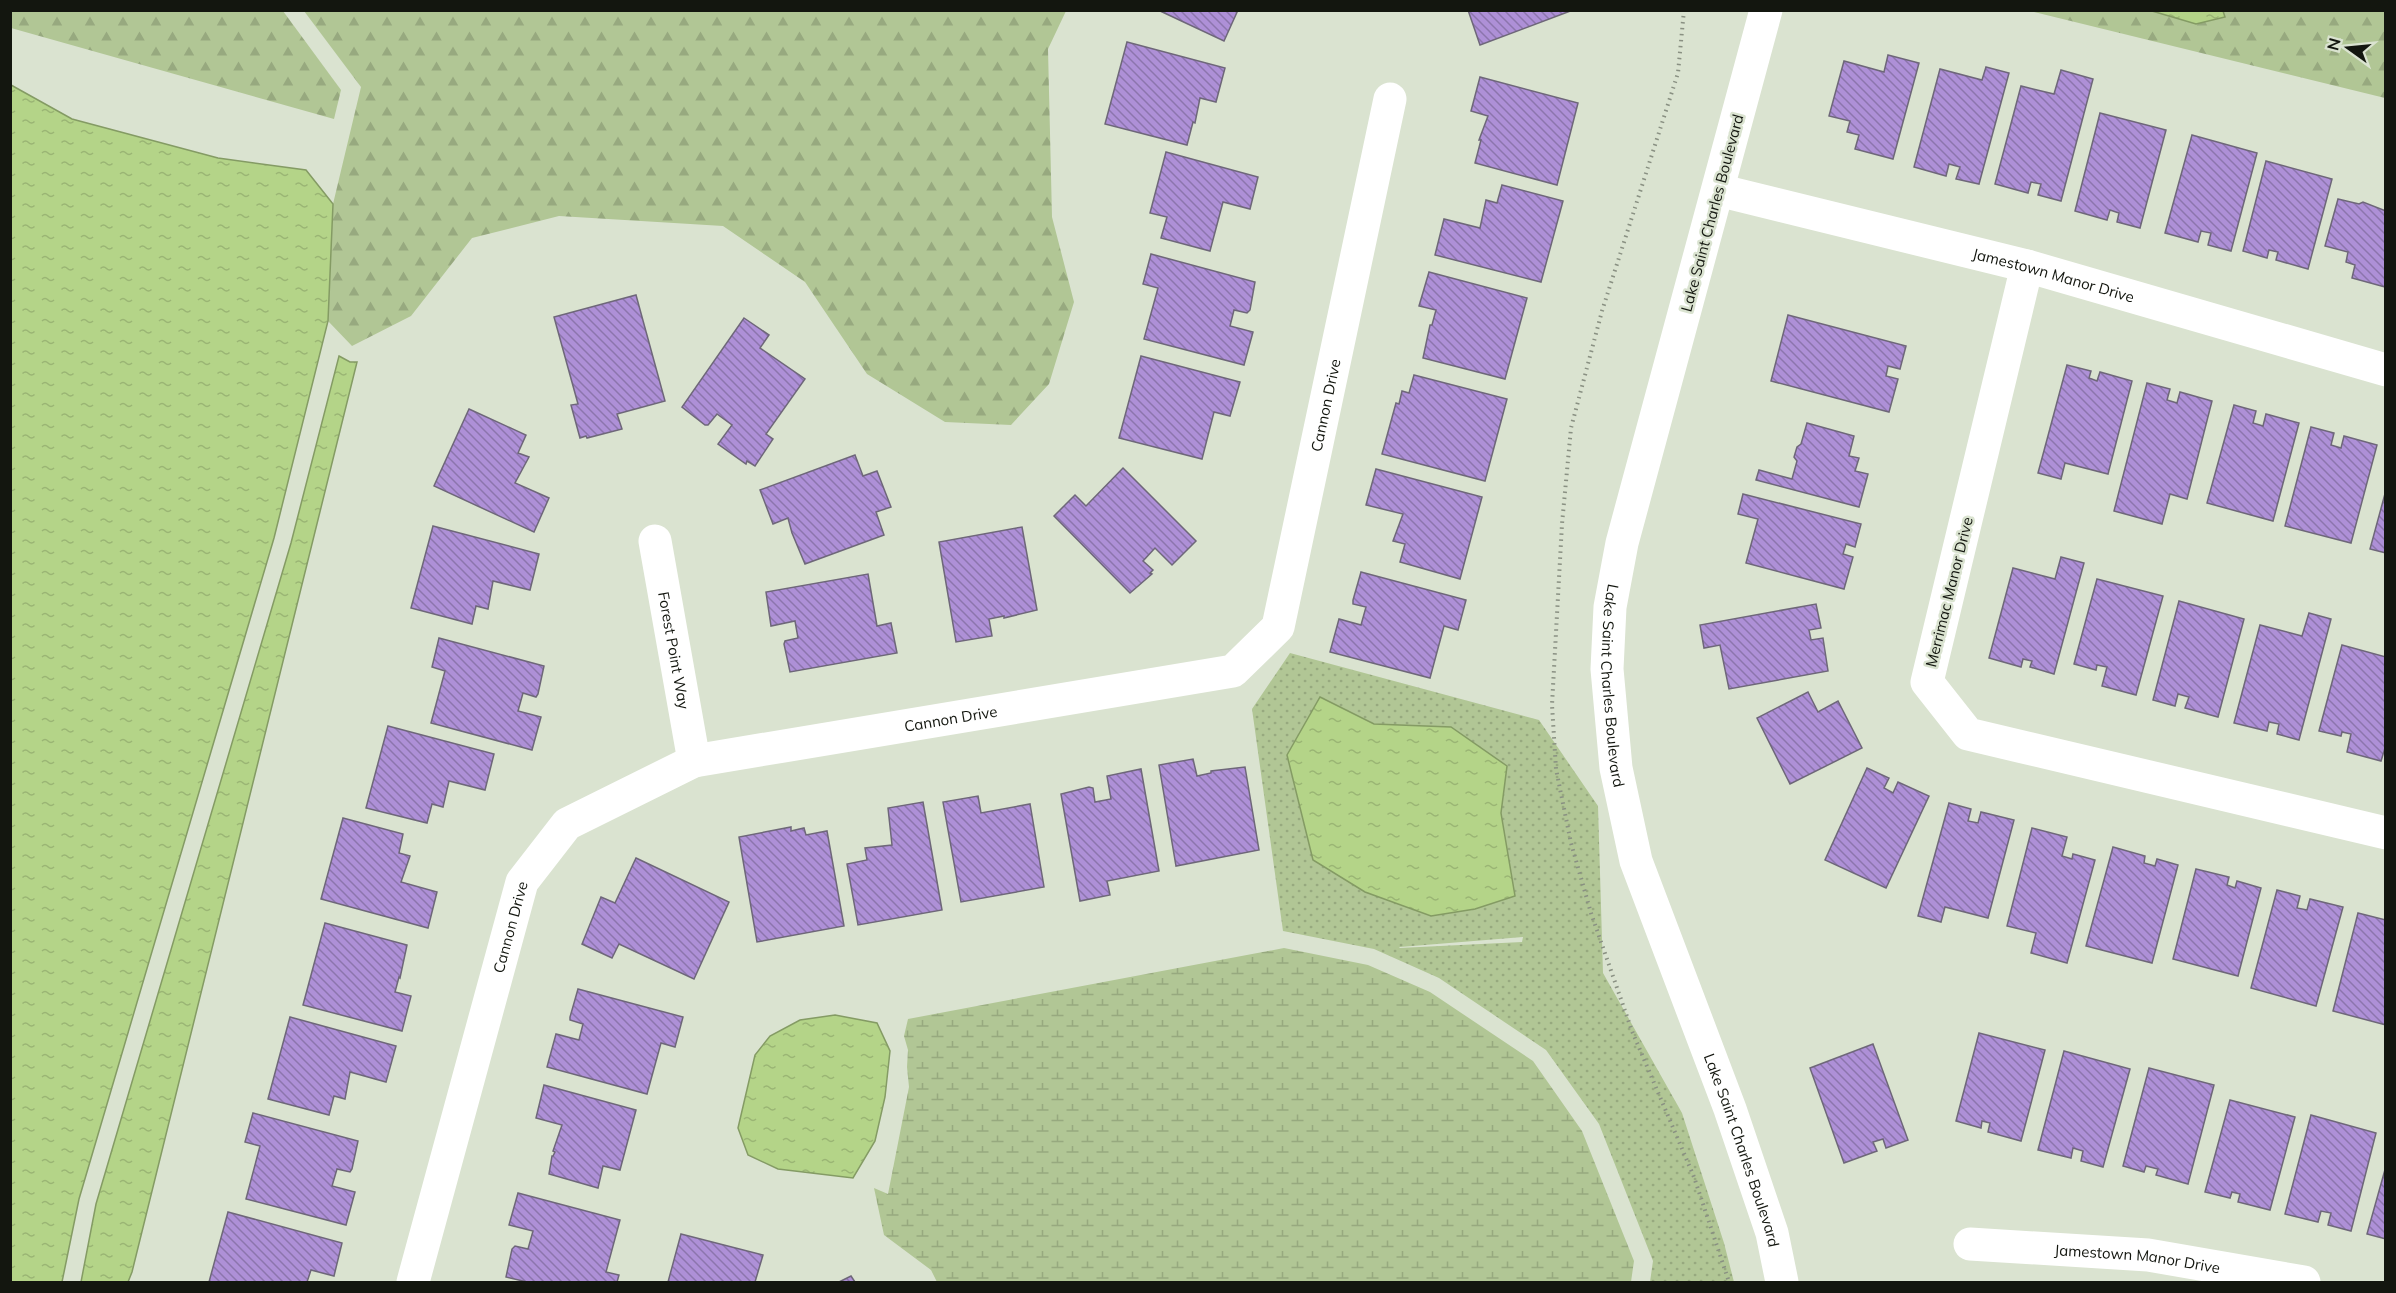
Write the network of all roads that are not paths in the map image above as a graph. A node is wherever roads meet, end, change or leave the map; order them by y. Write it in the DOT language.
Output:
graph roads {
  1 [pos="1766,10"];
  2 [pos="1390,99"];
  3 [pos="1718,190"];
  4 [pos="2028,266"];
  5 [pos="2385,370"];
  6 [pos="655,541"];
  7 [pos="694,761"];
  8 [pos="2385,833"];
  9 [pos="1970,1244"];
  10 [pos="413,1282"];
  11 [pos="1782,1282"];
  12 [pos="2304,1282"];
  1 -- 3 [label="street, Lake Saint Charles Boulevard"];
  2 -- 7 [label="street, Cannon Drive"];
  3 -- 4 [label="street, Jamestown Manor Drive"];
  3 -- 11 [label="street, Lake Saint Charles Boulevard"];
  4 -- 5 [label="street, Jamestown Manor Drive"];
  4 -- 8 [label="street, Merrimac Manor Drive"];
  6 -- 7 [label="street, Forest Point Way"];
  7 -- 10 [label="street, Cannon Drive"];
  9 -- 12 [label="street, Jamestown Manor Drive"];
}
